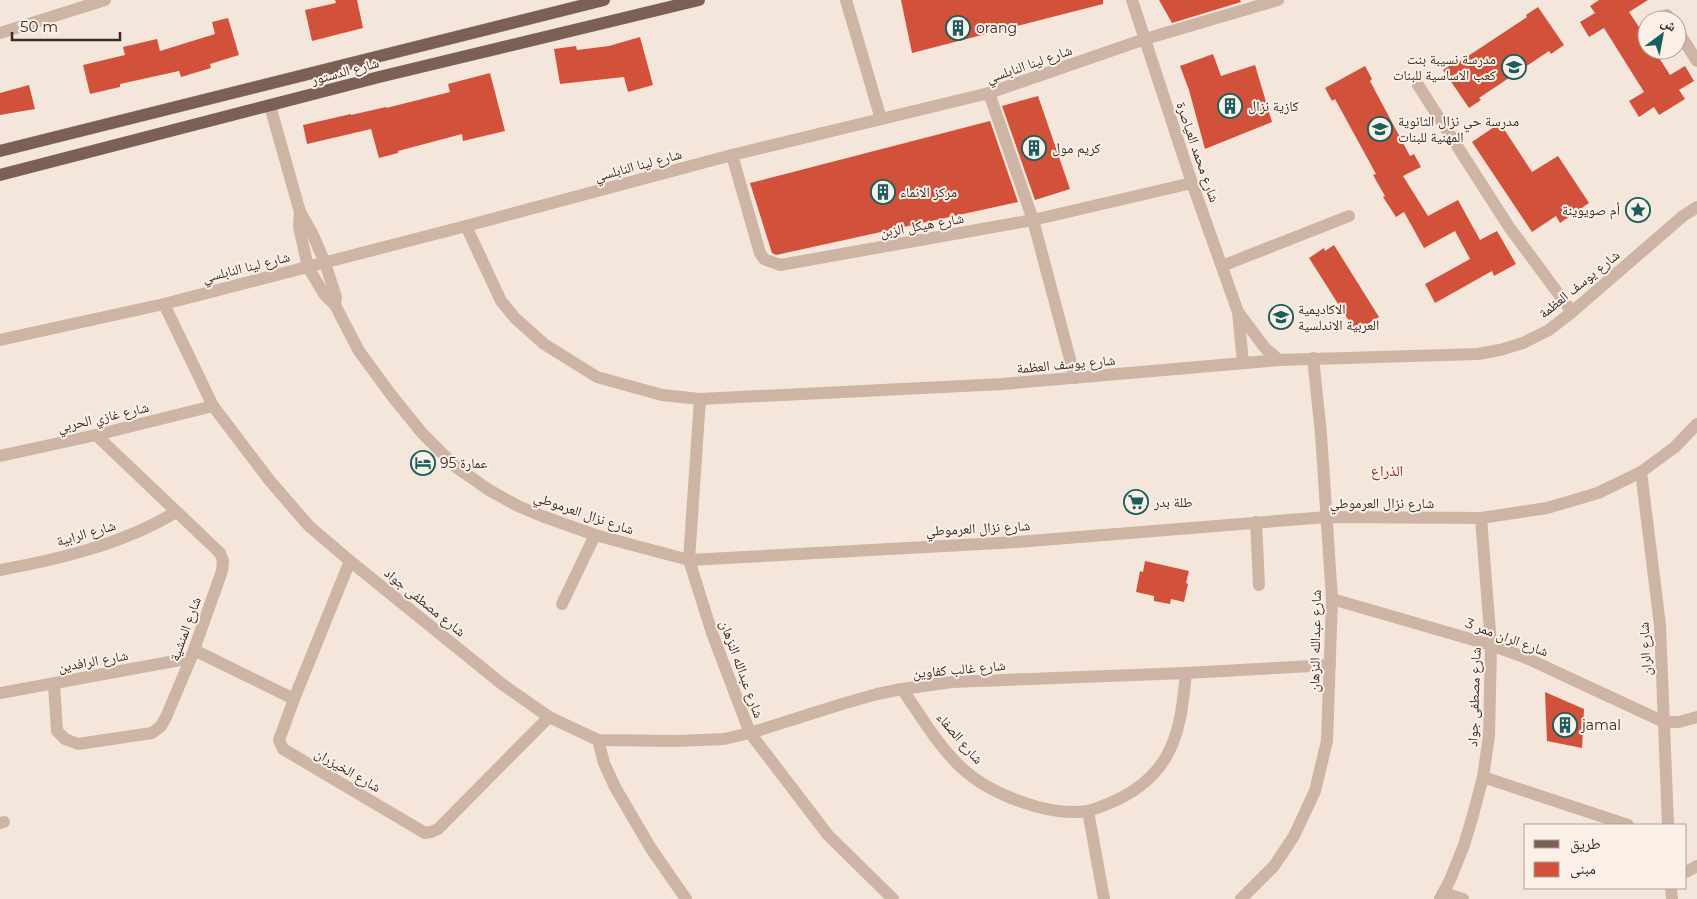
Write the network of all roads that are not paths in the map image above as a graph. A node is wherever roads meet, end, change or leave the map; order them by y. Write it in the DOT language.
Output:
graph roads {
  1 [pos="105,0"];
  2 [pos="604,0"];
  3 [pos="699,0"];
  4 [pos="846,0"];
  5 [pos="1132,0"];
  6 [pos="1278,0"];
  7 [pos="683,2"];
  8 [pos="561,5"];
  9 [pos="0,33"];
  10 [pos="1145,39"];
  11 [pos="1687,46"];
  12 [pos="1697,61"];
  13 [pos="1418,85"];
  14 [pos="989,93"];
  15 [pos="270,106"];
  16 [pos="881,119"];
  17 [pos="0,151"];
  18 [pos="732,155"];
  19 [pos="0,175"];
  20 [pos="1192,183"];
  21 [pos="1697,207"];
  22 [pos="300,212"];
  23 [pos="1349,216"];
  24 [pos="1033,220"];
  25 [pos="466,226"];
  26 [pos="325,262"];
  27 [pos="1222,266"];
  28 [pos="308,267"];
  29 [pos="164,304"];
  30 [pos="335,306"];
  31 [pos="1238,312"];
  32 [pos="1572,312"];
  33 [pos="0,340"];
  34 [pos="1313,358"];
  35 [pos="1279,360"];
  36 [pos="1242,363"];
  37 [pos="1075,378"];
  38 [pos="700,399"];
  39 [pos="213,406"];
  40 [pos="1697,424"];
  41 [pos="96,435"];
  42 [pos="0,456"];
  43 [pos="1641,472"];
  44 [pos="176,512"];
  45 [pos="1327,517"];
  46 [pos="1482,518"];
  47 [pos="1256,522"];
  48 [pos="595,535"];
  49 [pos="689,560"];
  50 [pos="350,561"];
  51 [pos="0,570"];
  52 [pos="1259,585"];
  53 [pos="1332,599"];
  54 [pos="562,604"];
  55 [pos="1491,645"];
  56 [pos="192,654"];
  57 [pos="1330,665"];
  58 [pos="1186,673"];
  59 [pos="54,684"];
  60 [pos="902,689"];
  61 [pos="0,693"];
  62 [pos="294,699"];
  63 [pos="550,717"];
  64 [pos="1697,717"];
  65 [pos="1664,722"];
  66 [pos="750,733"];
  67 [pos="598,740"];
  68 [pos="1483,777"];
  69 [pos="1088,811"];
  70 [pos="1625,824"];
  71 [pos="1668,824"];
  72 [pos="1441,896"];
  73 [pos="686,899"];
  74 [pos="893,899"];
  75 [pos="1104,899"];
  76 [pos="1241,899"];
  77 [pos="1463,899"];
  1 -- 9 [label="street"];
  2 -- 8 [label="main road, شارع الدستور"];
  3 -- 7 [label="main road, شارع الدستور"];
  4 -- 16 [label="street"];
  5 -- 10 [label="street, شارع محمد العياصرة"];
  6 -- 10 [label="street, شارع لينا النابلسي"];
  7 -- 15 [label="main road, شارع الدستور"];
  8 -- 17 [label="main road, شارع الدستور"];
  10 -- 14 [label="street, شارع لينا النابلسي"];
  10 -- 20 [label="street, شارع محمد العياصرة"];
  11 -- 12 [label="street"];
  13 -- 32 [label="street"];
  14 -- 16 [label="street, شارع لينا النابلسي"];
  14 -- 24 [label="street"];
  15 -- 19 [label="main road, شارع الدستور"];
  15 -- 22 [label="street, شارع نزال العرموطي"];
  16 -- 18 [label="street, شارع لينا النابلسي"];
  18 -- 24 [label="street, شارع هيكل الزبن"];
  18 -- 25 [label="street, شارع لينا النابلسي"];
  20 -- 24 [label="street, شارع هيكل الزبن"];
  20 -- 27 [label="street, شارع محمد العياصرة"];
  21 -- 32 [label="street, شارع يوسف العظمة"];
  22 -- 26 [label="street, شارع نزال العرموطي"];
  22 -- 28 [label="street, شارع نزال العرموطي"];
  23 -- 27 [label="street"];
  24 -- 37 [label="street"];
  25 -- 26 [label="street, شارع لينا النابلسي"];
  25 -- 38 [label="street, شارع يوسف العظمة"];
  26 -- 28 [label="street, شارع لينا النابلسي"];
  26 -- 30 [label="street, شارع نزال العرموطي"];
  27 -- 31 [label="street, شارع محمد العياصرة"];
  28 -- 29 [label="street, شارع لينا النابلسي"];
  28 -- 30 [label="street, شارع نزال العرموطي"];
  29 -- 33 [label="street, شارع لينا النابلسي"];
  29 -- 39 [label="street, شارع مصطفى جواد"];
  30 -- 48 [label="street, شارع نزال العرموطي"];
  31 -- 35 [label="street, شارع محمد العياصرة"];
  31 -- 36 [label="street, شارع محمد العياصرة"];
  32 -- 34 [label="street, شارع يوسف العظمة"];
  34 -- 35 [label="street, شارع يوسف العظمة"];
  34 -- 45 [label="street, شارع عبدالله النزهان"];
  35 -- 36 [label="street, شارع يوسف العظمة"];
  36 -- 37 [label="street, شارع يوسف العظمة"];
  37 -- 38 [label="street, شارع يوسف العظمة"];
  38 -- 49 [label="street, شارع عبدالله النزهان"];
  39 -- 41 [label="street, شارع غازي الحربي"];
  39 -- 50 [label="street, شارع مصطفى جواد"];
  40 -- 43 [label="street, شارع نزال العرموطي"];
  41 -- 42 [label="street, شارع غازي الحربي"];
  41 -- 44 [label="street, شارع المنشية"];
  43 -- 46 [label="street, شارع نزال العرموطي"];
  43 -- 65 [label="street, شارع الران"];
  44 -- 51 [label="street, شارع الرابية"];
  44 -- 56 [label="street, شارع المنشية"];
  45 -- 46 [label="street, شارع نزال العرموطي"];
  45 -- 47 [label="street, شارع نزال العرموطي"];
  45 -- 53 [label="street, شارع عبدالله النزهان"];
  46 -- 55 [label="street, شارع مصطفى جواد"];
  47 -- 49 [label="street, شارع نزال العرموطي"];
  47 -- 52 [label="street"];
  48 -- 49 [label="street, شارع نزال العرموطي"];
  48 -- 54 [label="street"];
  49 -- 66 [label="street, شارع عبدالله النزهان"];
  50 -- 62 [label="street, شارع الخيزران"];
  50 -- 63 [label="street, شارع مصطفى جواد"];
  53 -- 55 [label="street, شارع الران ممر 3"];
  53 -- 57 [label="street, شارع عبدالله النزهان"];
  55 -- 65 [label="street, شارع الران ممر 3"];
  55 -- 68 [label="street, شارع مصطفى جواد"];
  56 -- 59 [label="street, شارع الرافدين"];
  56 -- 59 [label="street, شارع المنشية"];
  56 -- 62 [label="street"];
  57 -- 58 [label="street, شارع غالب كفاوين"];
  57 -- 76 [label="street, شارع عبدالله النزهان"];
  58 -- 60 [label="street, شارع غالب كفاوين"];
  58 -- 69 [label="street, شارع الصفاء"];
  59 -- 61 [label="street, شارع الرافدين"];
  60 -- 66 [label="street, شارع غالب كفاوين"];
  60 -- 69 [label="street, شارع الصفاء"];
  62 -- 63 [label="street, شارع الخيزران"];
  63 -- 67 [label="street, شارع مصطفى جواد"];
  64 -- 65 [label="street"];
  65 -- 71 [label="street, شارع الران"];
  66 -- 67 [label="street, شارع غالب كفاوين"];
  66 -- 74 [label="street, شارع عبدالله النزهان"];
  67 -- 73 [label="street"];
  68 -- 70 [label="street"];
  68 -- 72 [label="street, شارع مصطفى جواد"];
  69 -- 75 [label="street"];
  72 -- 77 [label="street"];
}
